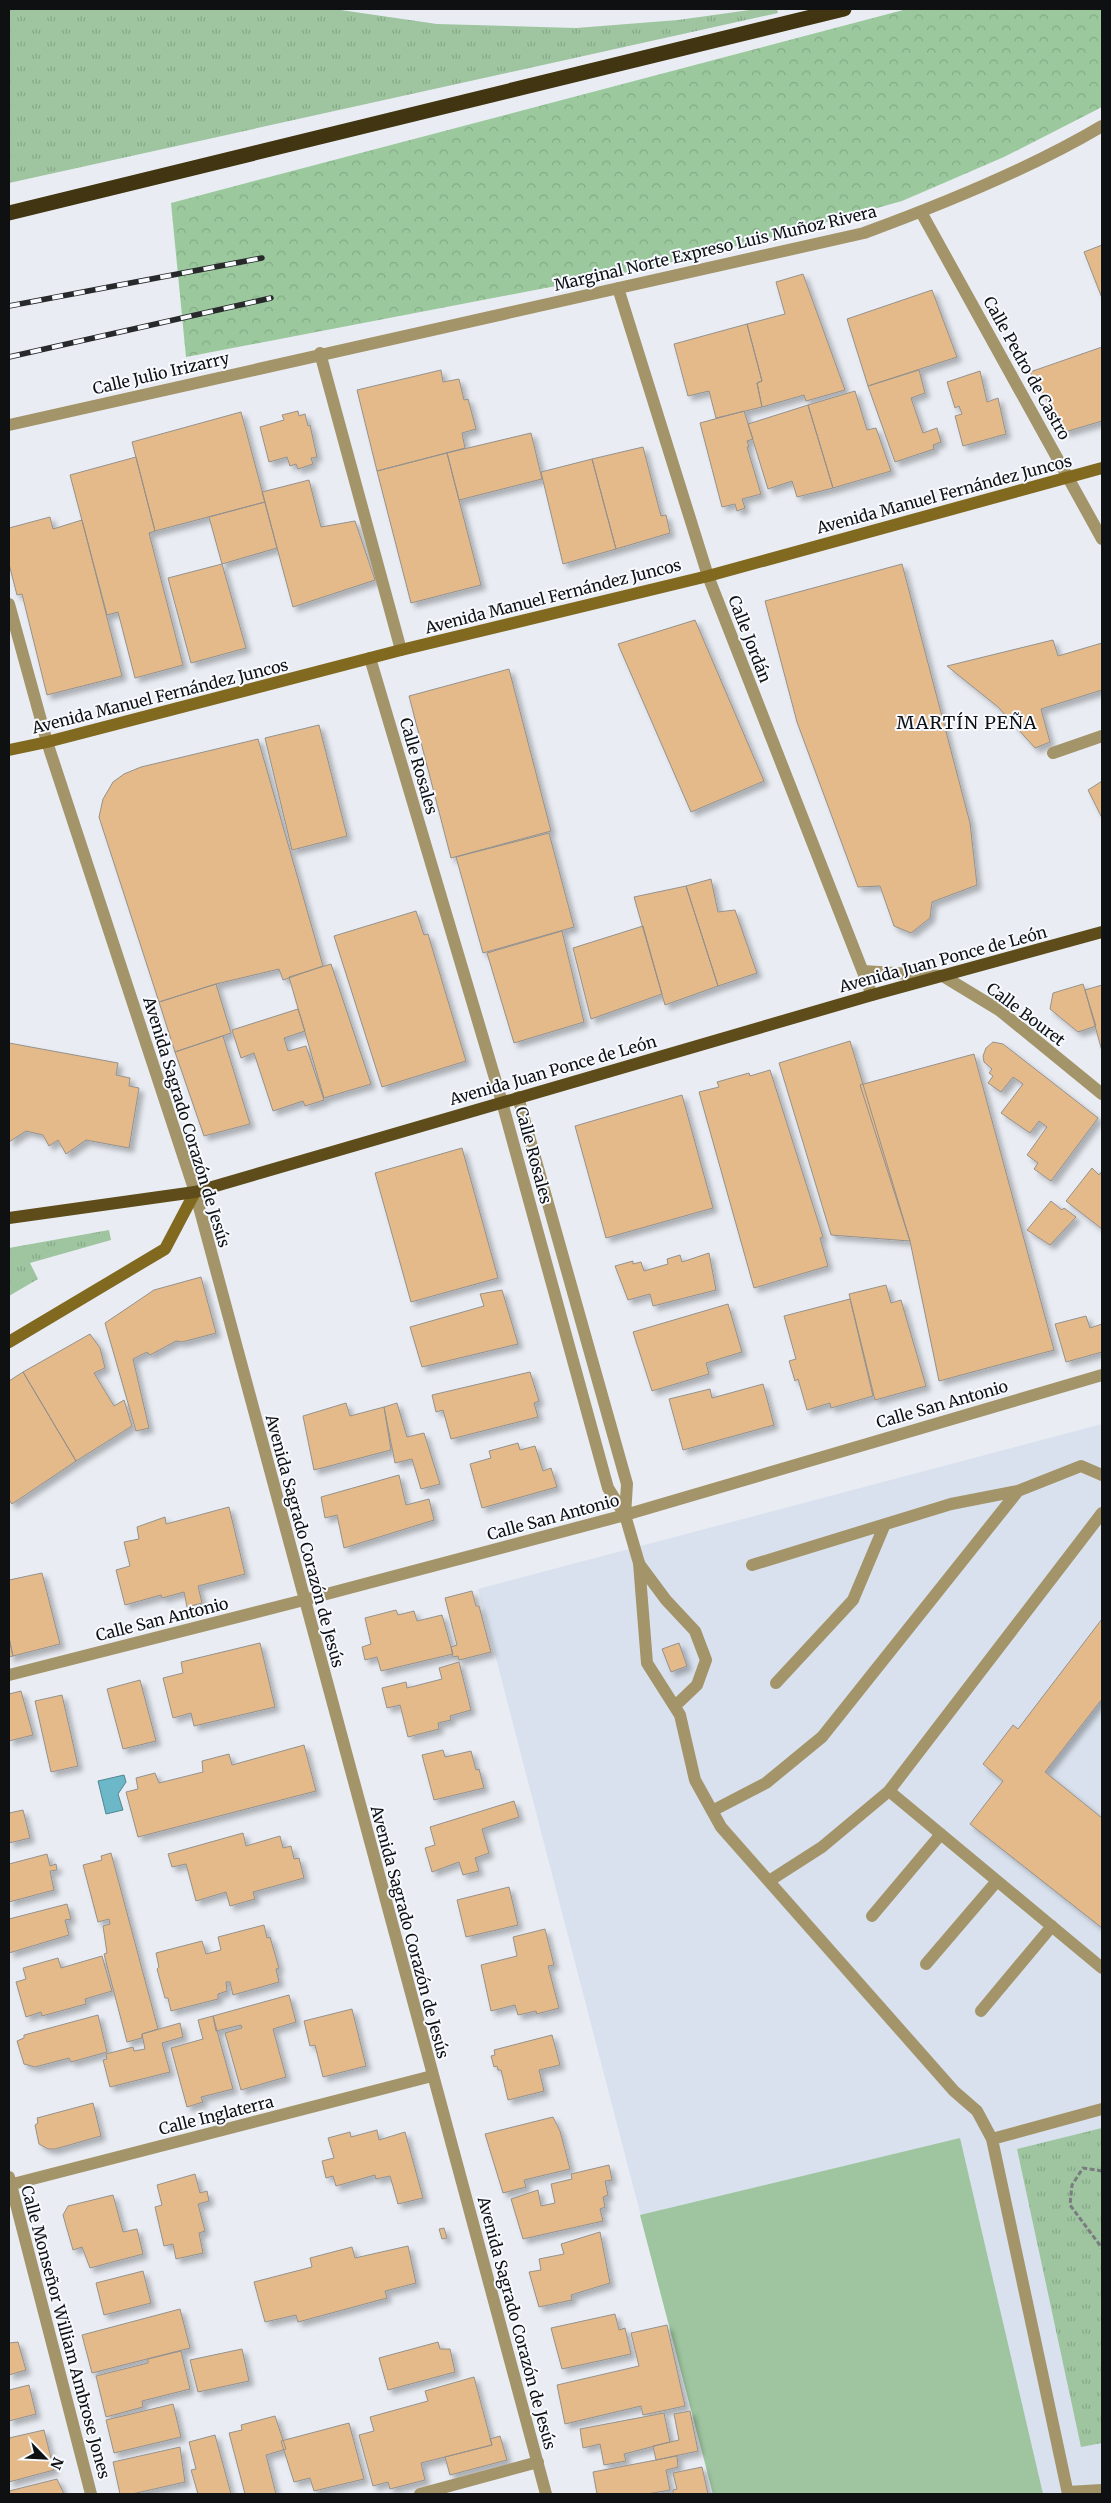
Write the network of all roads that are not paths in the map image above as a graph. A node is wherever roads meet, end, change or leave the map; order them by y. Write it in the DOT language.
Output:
graph roads {
  1 [pos="844,9"];
  2 [pos="1102,126"];
  3 [pos="921,212"];
  4 [pos="9,213"];
  5 [pos="618,288"];
  6 [pos="320,353"];
  7 [pos="9,425"];
  8 [pos="1102,468"];
  9 [pos="1069,476"];
  10 [pos="1102,540"];
  11 [pos="708,576"];
  12 [pos="9,604"];
  13 [pos="401,650"];
  14 [pos="370,658"];
  15 [pos="1102,736"];
  16 [pos="47,742"];
  17 [pos="9,750"];
  18 [pos="1052,753"];
  19 [pos="1102,932"];
  20 [pos="863,971"];
  21 [pos="943,976"];
  22 [pos="872,995"];
  23 [pos="1102,1094"];
  24 [pos="518,1097"];
  25 [pos="502,1102"];
  26 [pos="195,1192"];
  27 [pos="9,1218"];
  28 [pos="9,1342"];
  29 [pos="1102,1375"];
  30 [pos="1102,1475"];
  31 [pos="1018,1491"];
  32 [pos="1102,1513"];
  33 [pos="625,1515"];
  34 [pos="885,1524"];
  35 [pos="639,1563"];
  36 [pos="752,1565"];
  37 [pos="304,1600"];
  38 [pos="9,1675"];
  39 [pos="776,1683"];
  40 [pos="675,1706"];
  41 [pos="889,1791"];
  42 [pos="712,1811"];
  43 [pos="941,1834"];
  44 [pos="769,1881"];
  45 [pos="997,1881"];
  46 [pos="872,1916"];
  47 [pos="1052,1926"];
  48 [pos="926,1964"];
  49 [pos="1102,1968"];
  50 [pos="981,2011"];
  51 [pos="432,2076"];
  52 [pos="1102,2109"];
  53 [pos="992,2138"];
  54 [pos="9,2182"];
  55 [pos="538,2462"];
  56 [pos="1102,2490"];
  57 [pos="1068,2493"];
  58 [pos="91,2494"];
  59 [pos="420,2494"];
  60 [pos="546,2494"];
  1 -- 4 [label="highway"];
  2 -- 3 [label="street, Marginal Norte Expreso Luis Muñoz Rivera"];
  3 -- 5 [label="street, Marginal Norte Expreso Luis Muñoz Rivera"];
  3 -- 9 [label="street, Calle Pedro de Castro"];
  5 -- 6 [label="street, Marginal Norte Expreso Luis Muñoz Rivera"];
  5 -- 11 [label="street, Calle Jordán"];
  6 -- 7 [label="street, Calle Julio Irizarry"];
  6 -- 13 [label="street"];
  8 -- 9 [label="main road, Avenida Manuel Fernández Juncos"];
  9 -- 10 [label="street, Calle Pedro de Castro"];
  9 -- 11 [label="main road, Avenida Manuel Fernández Juncos"];
  11 -- 13 [label="main road, Avenida Manuel Fernández Juncos"];
  11 -- 20 [label="street, Calle Jordán"];
  12 -- 16 [label="street, Avenida Sagrado Corazón de Jesús"];
  13 -- 14 [label="main road, Avenida Manuel Fernández Juncos"];
  14 -- 16 [label="main road, Avenida Manuel Fernández Juncos"];
  14 -- 25 [label="street, Calle Rosales"];
  15 -- 18 [label="street"];
  16 -- 17 [label="main road, Avenida Manuel Fernández Juncos"];
  16 -- 26 [label="street, Avenida Sagrado Corazón de Jesús"];
  19 -- 21 [label="main road, Avenida Juan Ponce de León"];
  20 -- 21 [label="street, Calle Bouret"];
  20 -- 22 [label="street, Calle Jordán"];
  21 -- 22 [label="main road, Avenida Juan Ponce de León"];
  21 -- 23 [label="street, Calle Bouret"];
  22 -- 24 [label="main road, Avenida Juan Ponce de León"];
  24 -- 25 [label="main road, Avenida Juan Ponce de León"];
  24 -- 33 [label="street, Calle Rosales"];
  25 -- 26 [label="main road, Avenida Juan Ponce de León"];
  25 -- 33 [label="street, Calle Rosales"];
  26 -- 27 [label="main road, Avenida Juan Ponce de León"];
  26 -- 28 [label="main road"];
  26 -- 37 [label="street, Avenida Sagrado Corazón de Jesús"];
  29 -- 33 [label="street, Calle San Antonio"];
  30 -- 31 [label="street"];
  31 -- 34 [label="street"];
  31 -- 42 [label="street"];
  32 -- 41 [label="street"];
  33 -- 35 [label="street, Calle Rosales"];
  33 -- 37 [label="street, Calle San Antonio"];
  34 -- 36 [label="street"];
  34 -- 39 [label="street"];
  35 -- 40 [label="street"];
  35 -- 40 [label="street"];
  37 -- 38 [label="street, Calle San Antonio"];
  37 -- 51 [label="street, Avenida Sagrado Corazón de Jesús"];
  40 -- 42 [label="street"];
  41 -- 43 [label="street"];
  41 -- 44 [label="street"];
  42 -- 44 [label="street"];
  43 -- 45 [label="street"];
  43 -- 46 [label="street"];
  44 -- 53 [label="street"];
  45 -- 47 [label="street"];
  45 -- 48 [label="street"];
  47 -- 49 [label="street"];
  47 -- 50 [label="street"];
  51 -- 54 [label="street, Calle Inglaterra"];
  51 -- 55 [label="street, Avenida Sagrado Corazón de Jesús"];
  52 -- 53 [label="street"];
  53 -- 57 [label="street"];
  54 -- 58 [label="street, Calle Monseñor William Ambrose Jones"];
  55 -- 59 [label="street"];
  55 -- 60 [label="street, Avenida Sagrado Corazón de Jesús"];
  56 -- 57 [label="street"];
}
